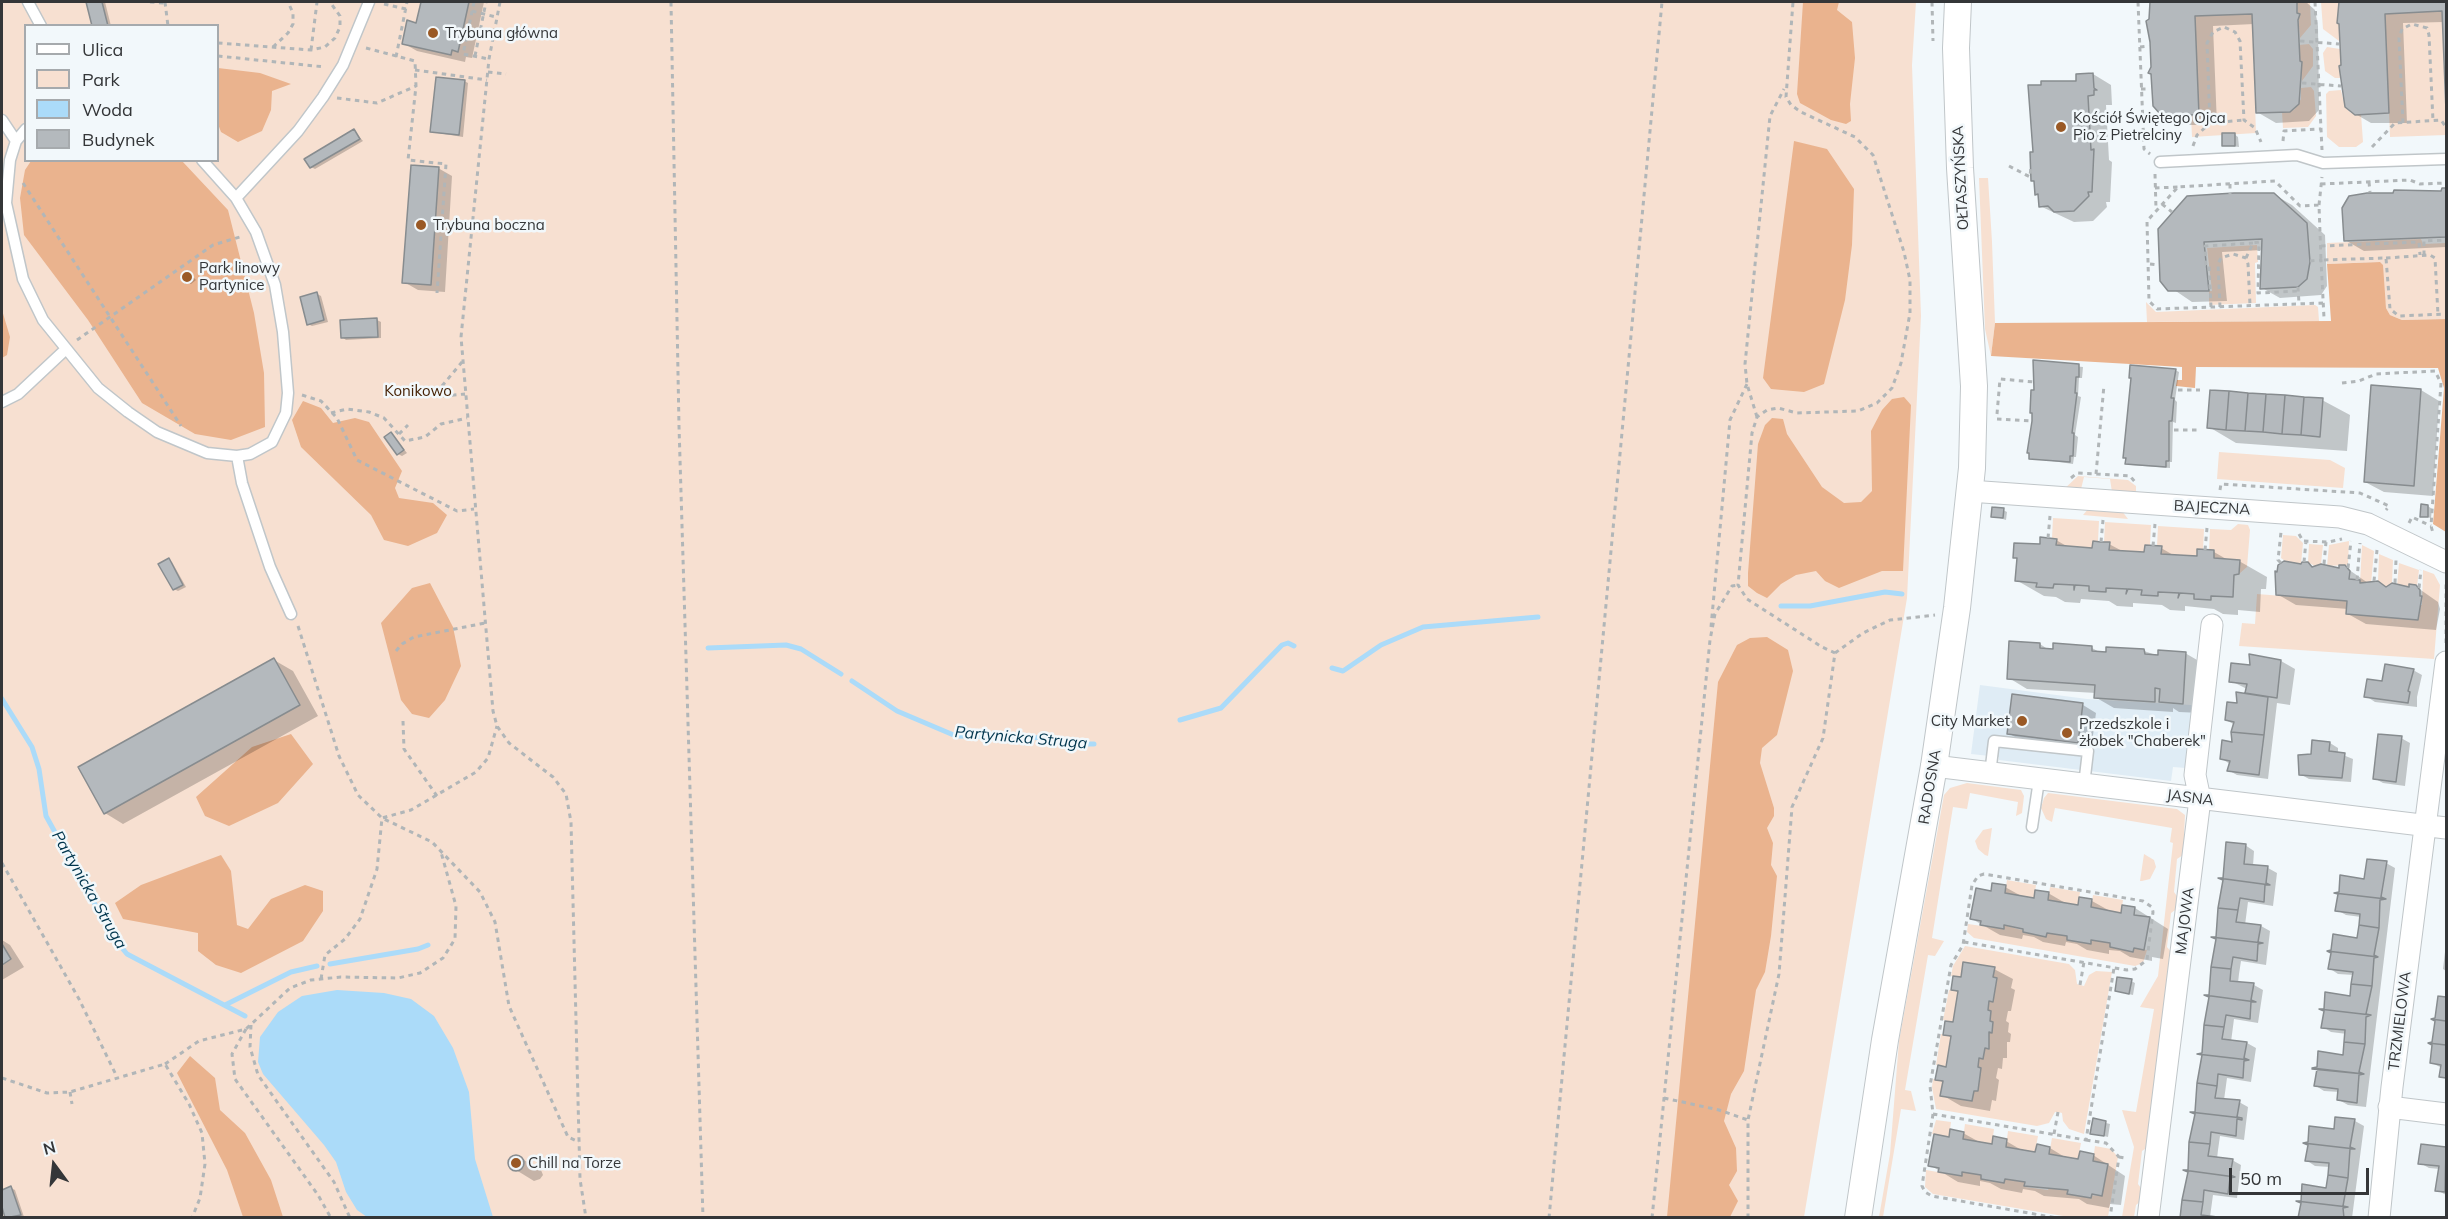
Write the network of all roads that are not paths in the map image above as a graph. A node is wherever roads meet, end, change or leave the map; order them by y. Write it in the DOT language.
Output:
graph roads {
  1 [pos="28,2"];
  2 [pos="371,2"];
  3 [pos="1958,2"];
  4 [pos="40,24"];
  5 [pos="2,120"];
  6 [pos="24,131"];
  7 [pos="16,141"];
  8 [pos="2446,159"];
  9 [pos="204,162"];
  10 [pos="2156,163"];
  11 [pos="236,198"];
  12 [pos="66,349"];
  13 [pos="1971,354"];
  14 [pos="2,402"];
  15 [pos="237,456"];
  16 [pos="1969,491"];
  17 [pos="2442,562"];
  18 [pos="291,614"];
  19 [pos="2212,626"];
  20 [pos="2446,662"];
  21 [pos="1934,766"];
  22 [pos="1990,774"];
  23 [pos="2039,780"];
  24 [pos="2084,786"];
  25 [pos="2200,799"];
  26 [pos="2032,827"];
  27 [pos="2437,827"];
  28 [pos="2389,1107"];
  29 [pos="2446,1114"];
  30 [pos="1858,1218"];
  31 [pos="2148,1218"];
  32 [pos="2379,1218"];
  1 -- 4 [label="lane"];
  2 -- 11 [label="lane"];
  3 -- 13 [label="street, OŁTASZYŃSKA"];
  5 -- 7 [label="lane"];
  6 -- 7 [label="lane"];
  7 -- 12 [label="lane"];
  8 -- 10 [label="lane"];
  9 -- 11 [label="lane"];
  11 -- 15 [label="lane"];
  12 -- 14 [label="lane"];
  12 -- 15 [label="lane"];
  13 -- 16 [label="street, RADOSNA"];
  15 -- 18 [label="lane"];
  16 -- 17 [label="street, BAJECZNA"];
  16 -- 21 [label="street, RADOSNA"];
  19 -- 25 [label="street, MAJOWA"];
  20 -- 27 [label="street, TRZMIELOWA"];
  21 -- 22 [label="street, JASNA"];
  21 -- 30 [label="street, RADOSNA"];
  22 -- 23 [label="street, JASNA"];
  22 -- 24 [label="lane"];
  23 -- 24 [label="street, JASNA"];
  23 -- 26 [label="lane"];
  24 -- 25 [label="street, JASNA"];
  25 -- 27 [label="street, JASNA"];
  25 -- 31 [label="street, MAJOWA"];
  27 -- 28 [label="street, TRZMIELOWA"];
  28 -- 29 [label="street"];
  28 -- 32 [label="street, TRZMIELOWA"];
}
